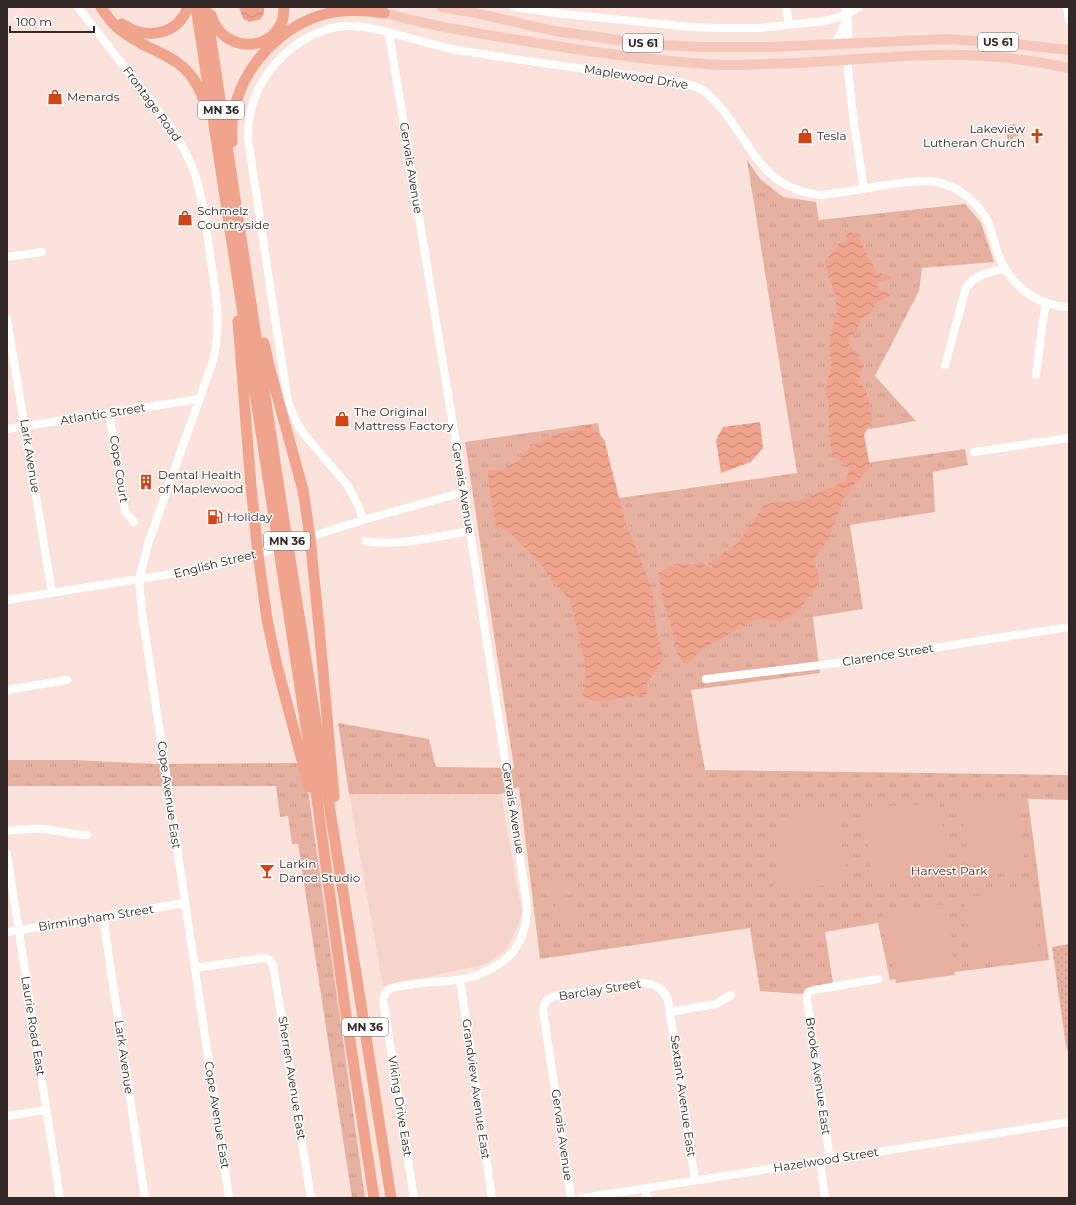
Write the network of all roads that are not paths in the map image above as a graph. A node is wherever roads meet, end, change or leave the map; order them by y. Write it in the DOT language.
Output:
graph roads {
  1 [pos="78,7"];
  2 [pos="101,7"];
  3 [pos="110,7"];
  4 [pos="188,7"];
  5 [pos="196,7"];
  6 [pos="207,7"];
  7 [pos="284,7"];
  8 [pos="366,7"];
  9 [pos="441,7"];
  10 [pos="515,7"];
  11 [pos="786,7"];
  12 [pos="859,7"];
  13 [pos="1067,7"];
  14 [pos="846,10"];
  15 [pos="384,13"];
  16 [pos="1069,20"];
  17 [pos="789,24"];
  18 [pos="389,33"];
  19 [pos="848,43"];
  20 [pos="834,44"];
  21 [pos="1069,50"];
  22 [pos="847,60"];
  23 [pos="860,60"];
  24 [pos="1069,68"];
  25 [pos="849,76"];
  26 [pos="218,151"];
  27 [pos="864,189"];
  28 [pos="237,212"];
  29 [pos="239,226"];
  30 [pos="42,252"];
  31 [pos="7,258"];
  32 [pos="1005,269"];
  33 [pos="236,273"];
  34 [pos="1046,304"];
  35 [pos="1069,308"];
  36 [pos="7,319"];
  37 [pos="945,365"];
  38 [pos="1036,375"];
  39 [pos="199,399"];
  40 [pos="109,413"];
  41 [pos="25,426"];
  42 [pos="7,429"];
  43 [pos="1069,438"];
  44 [pos="974,452"];
  45 [pos="464,492"];
  46 [pos="363,520"];
  47 [pos="134,522"];
  48 [pos="470,531"];
  49 [pos="304,538"];
  50 [pos="366,541"];
  51 [pos="263,552"];
  52 [pos="139,580"];
  53 [pos="52,593"];
  54 [pos="7,600"];
  55 [pos="1069,627"];
  56 [pos="706,679"];
  57 [pos="67,680"];
  58 [pos="7,690"];
  59 [pos="7,831"];
  60 [pos="87,835"];
  61 [pos="7,854"];
  62 [pos="337,856"];
  63 [pos="330,891"];
  64 [pos="185,903"];
  65 [pos="103,917"];
  66 [pos="18,930"];
  67 [pos="7,932"];
  68 [pos="195,968"];
  69 [pos="485,972"];
  70 [pos="460,979"];
  71 [pos="878,979"];
  72 [pos="433,981"];
  73 [pos="731,995"];
  74 [pos="546,1001"];
  75 [pos="670,1012"];
  76 [pos="46,1110"];
  77 [pos="7,1116"];
  78 [pos="1069,1122"];
  79 [pos="830,1159"];
  80 [pos="820,1161"];
  81 [pos="696,1180"];
  82 [pos="645,1188"];
  83 [pos="60,1198"];
  84 [pos="145,1198"];
  85 [pos="230,1198"];
  86 [pos="311,1198"];
  87 [pos="374,1198"];
  88 [pos="391,1198"];
  89 [pos="414,1198"];
  90 [pos="492,1198"];
  91 [pos="571,1198"];
  92 [pos="583,1198"];
  93 [pos="647,1198"];
  94 [pos="825,1198"];
  1 -- 39 [label="street, Frontage Road"];
  2 -- 26 [label="highway"];
  3 -- 4 [label="highway"];
  5 -- 26 [label="highway, MN 36"];
  6 -- 7 [label="highway"];
  6 -- 28 [label="highway, MN 36"];
  8 -- 15 [label="main road, US 61"];
  9 -- 20 [label="main road, US 61"];
  10 -- 17 [label="street"];
  11 -- 17 [label="street"];
  12 -- 14 [label="street"];
  13 -- 16 [label="street"];
  14 -- 17 [label="street"];
  14 -- 19 [label="street"];
  14 -- 20 [label="street"];
  15 -- 22 [label="main road, US 61"];
  15 -- 28 [label="highway"];
  18 -- 27 [label="street, Maplewood Drive"];
  18 -- 45 [label="street, Gervais Avenue"];
  18 -- 46 [label="street, Maplewood Drive"];
  19 -- 20 [label="main road, US 61"];
  19 -- 21 [label="main road, US 61"];
  19 -- 22 [label="main road"];
  22 -- 23 [label="main road, US 61"];
  22 -- 25 [label="street"];
  23 -- 24 [label="main road, US 61"];
  23 -- 25 [label="street"];
  25 -- 27 [label="street"];
  26 -- 33 [label="highway, MN 36"];
  27 -- 32 [label="street, Maplewood Drive"];
  28 -- 29 [label="highway, MN 36"];
  29 -- 49 [label="highway"];
  29 -- 62 [label="highway, MN 36"];
  30 -- 31 [label="street"];
  32 -- 34 [label="street, Maplewood Drive"];
  32 -- 37 [label="street"];
  33 -- 51 [label="highway"];
  33 -- 63 [label="highway, MN 36"];
  34 -- 35 [label="street"];
  34 -- 38 [label="street"];
  36 -- 41 [label="street, Lark Avenue"];
  39 -- 40 [label="street, Atlantic Street"];
  39 -- 52 [label="street, Cope Avenue East"];
  40 -- 41 [label="street, Atlantic Street"];
  40 -- 47 [label="street, Cope Court"];
  41 -- 42 [label="street, Atlantic Street"];
  41 -- 53 [label="street, Lark Avenue"];
  43 -- 44 [label="street"];
  45 -- 46 [label="street, English Street"];
  45 -- 48 [label="street, Gervais Avenue"];
  46 -- 49 [label="street, English Street"];
  48 -- 50 [label="street"];
  48 -- 69 [label="street, Gervais Avenue"];
  49 -- 51 [label="street, English Street"];
  49 -- 62 [label="highway"];
  51 -- 52 [label="street, English Street"];
  51 -- 63 [label="highway"];
  52 -- 53 [label="street, English Street"];
  52 -- 64 [label="street, Cope Avenue East"];
  53 -- 54 [label="street, English Street"];
  55 -- 56 [label="street, Clarence Street"];
  57 -- 58 [label="street"];
  59 -- 60 [label="street"];
  61 -- 66 [label="street, Laurie Road East"];
  62 -- 88 [label="highway, MN 36"];
  63 -- 87 [label="highway, MN 36"];
  64 -- 65 [label="street, Birmingham Street"];
  64 -- 68 [label="street, Cope Avenue East"];
  65 -- 66 [label="street, Birmingham Street"];
  65 -- 84 [label="street, Lark Avenue"];
  66 -- 67 [label="street, Birmingham Street"];
  66 -- 76 [label="street, Laurie Road East"];
  68 -- 85 [label="street, Cope Avenue East"];
  68 -- 86 [label="street, Sherren Avenue East"];
  69 -- 70 [label="street"];
  69 -- 72 [label="street"];
  70 -- 72 [label="street"];
  70 -- 90 [label="street, Grandview Avenue East"];
  71 -- 79 [label="street, Brooks Avenue East"];
  72 -- 89 [label="street, Viking Drive East"];
  73 -- 75 [label="street"];
  74 -- 75 [label="street, Barclay Street"];
  74 -- 91 [label="street, Gervais Avenue"];
  75 -- 81 [label="street, Sextant Avenue East"];
  76 -- 77 [label="street"];
  76 -- 83 [label="street, Laurie Road East"];
  78 -- 79 [label="street, Hazelwood Street"];
  79 -- 80 [label="street, Hazelwood Street"];
  80 -- 81 [label="street, Hazelwood Street"];
  80 -- 94 [label="street"];
  81 -- 82 [label="street, Hazelwood Street"];
  82 -- 92 [label="street, Hazelwood Street"];
  82 -- 93 [label="street"];
}
